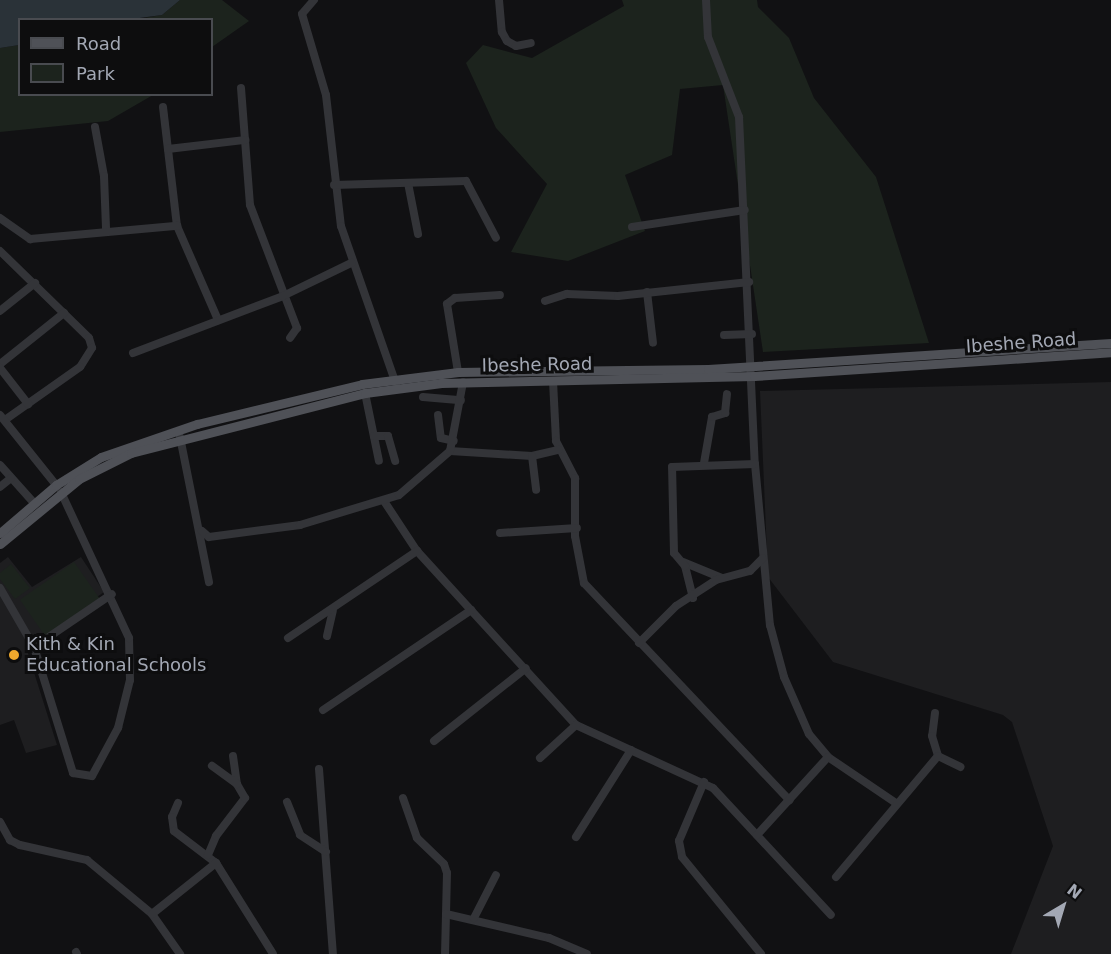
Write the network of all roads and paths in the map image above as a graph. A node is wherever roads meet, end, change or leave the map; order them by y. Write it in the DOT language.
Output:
graph roads {
  1 [pos="314,0"];
  2 [pos="499,0"];
  3 [pos="706,0"];
  4 [pos="531,43"];
  5 [pos="241,88"];
  6 [pos="163,107"];
  7 [pos="95,127"];
  8 [pos="245,140"];
  9 [pos="168,149"];
  10 [pos="408,183"];
  11 [pos="334,185"];
  12 [pos="745,210"];
  13 [pos="0,218"];
  14 [pos="177,226"];
  15 [pos="633,227"];
  16 [pos="106,230"];
  17 [pos="418,234"];
  18 [pos="496,238"];
  19 [pos="1,252"];
  20 [pos="351,262"];
  21 [pos="749,282"];
  22 [pos="35,283"];
  23 [pos="647,292"];
  24 [pos="500,295"];
  25 [pos="283,296"];
  26 [pos="545,301"];
  27 [pos="0,311"];
  28 [pos="64,313"];
  29 [pos="218,320"];
  30 [pos="752,334"];
  31 [pos="724,335"];
  32 [pos="290,338"];
  33 [pos="653,343"];
  34 [pos="1111,343"];
  35 [pos="1111,352"];
  36 [pos="133,353"];
  37 [pos="0,366"];
  38 [pos="754,371"];
  39 [pos="458,372"];
  40 [pos="553,381"];
  41 [pos="463,382"];
  42 [pos="396,383"];
  43 [pos="365,393"];
  44 [pos="727,394"];
  45 [pos="423,397"];
  46 [pos="461,400"];
  47 [pos="28,404"];
  48 [pos="438,416"];
  49 [pos="2,418"];
  50 [pos="374,436"];
  51 [pos="180,437"];
  52 [pos="454,441"];
  53 [pos="558,450"];
  54 [pos="450,451"];
  55 [pos="532,456"];
  56 [pos="395,460"];
  57 [pos="379,461"];
  58 [pos="704,463"];
  59 [pos="755,464"];
  60 [pos="0,465"];
  61 [pos="11,478"];
  62 [pos="0,487"];
  63 [pos="58,489"];
  64 [pos="536,490"];
  65 [pos="384,501"];
  66 [pos="34,503"];
  67 [pos="577,528"];
  68 [pos="202,531"];
  69 [pos="0,532"];
  70 [pos="500,533"];
  71 [pos="0,544"];
  72 [pos="417,551"];
  73 [pos="763,558"];
  74 [pos="680,560"];
  75 [pos="723,578"];
  76 [pos="209,582"];
  77 [pos="0,588"];
  78 [pos="112,594"];
  79 [pos="693,598"];
  80 [pos="334,610"];
  81 [pos="471,610"];
  82 [pos="327,636"];
  83 [pos="288,638"];
  84 [pos="639,644"];
  85 [pos="34,647"];
  86 [pos="526,668"];
  87 [pos="323,710"];
  88 [pos="934,713"];
  89 [pos="576,725"];
  90 [pos="434,741"];
  91 [pos="631,750"];
  92 [pos="233,756"];
  93 [pos="938,756"];
  94 [pos="828,757"];
  95 [pos="540,758"];
  96 [pos="212,766"];
  97 [pos="961,767"];
  98 [pos="320,769"];
  99 [pos="705,782"];
  100 [pos="237,784"];
  101 [pos="403,798"];
  102 [pos="789,800"];
  103 [pos="287,802"];
  104 [pos="178,803"];
  105 [pos="896,803"];
  106 [pos="0,822"];
  107 [pos="757,835"];
  108 [pos="576,837"];
  109 [pos="326,852"];
  110 [pos="208,855"];
  111 [pos="216,863"];
  112 [pos="496,875"];
  113 [pos="836,877"];
  114 [pos="152,914"];
  115 [pos="446,914"];
  116 [pos="831,915"];
  117 [pos="474,918"];
  118 [pos="180,954"];
  119 [pos="273,954"];
  120 [pos="333,954"];
  121 [pos="445,954"];
  122 [pos="587,954"];
  123 [pos="761,954"];
  1 -- 11 [label="street"];
  2 -- 4 [label="street"];
  3 -- 12 [label="street"];
  5 -- 8 [label="street"];
  6 -- 9 [label="street"];
  7 -- 16 [label="street"];
  8 -- 9 [label="street"];
  8 -- 25 [label="street"];
  9 -- 14 [label="street"];
  10 -- 11 [label="street"];
  10 -- 17 [label="street"];
  10 -- 18 [label="street"];
  11 -- 20 [label="street"];
  12 -- 15 [label="street"];
  12 -- 21 [label="street"];
  13 -- 16 [label="street"];
  14 -- 16 [label="street"];
  14 -- 29 [label="street"];
  19 -- 22 [label="street"];
  20 -- 25 [label="street"];
  20 -- 42 [label="street"];
  21 -- 23 [label="street"];
  21 -- 30 [label="street"];
  22 -- 27 [label="street"];
  22 -- 28 [label="street"];
  23 -- 26 [label="street"];
  23 -- 33 [label="street"];
  24 -- 39 [label="street"];
  25 -- 29 [label="street"];
  25 -- 32 [label="street"];
  28 -- 37 [label="street"];
  28 -- 47 [label="street"];
  29 -- 36 [label="street"];
  30 -- 31 [label="street"];
  30 -- 38 [label="street"];
  34 -- 38 [label="main road, Ibeshe Road"];
  35 -- 38 [label="main road, Ibeshe Road"];
  37 -- 47 [label="street"];
  38 -- 39 [label="main road, Ibeshe Road"];
  38 -- 40 [label="main road, Ibeshe Road"];
  38 -- 59 [label="street"];
  39 -- 42 [label="main road, Ibeshe Road"];
  40 -- 41 [label="main road, Ibeshe Road"];
  40 -- 53 [label="street"];
  41 -- 42 [label="main road, Ibeshe Road"];
  41 -- 46 [label="street"];
  42 -- 43 [label="main road, Ibeshe Road"];
  42 -- 63 [label="main road, Ibeshe Road"];
  43 -- 50 [label="street"];
  43 -- 51 [label="main road, Ibeshe Road"];
  44 -- 58 [label="street"];
  45 -- 46 [label="street"];
  46 -- 52 [label="street"];
  47 -- 49 [label="street"];
  48 -- 52 [label="street"];
  49 -- 63 [label="street"];
  50 -- 56 [label="street"];
  50 -- 57 [label="street"];
  51 -- 63 [label="main road, Ibeshe Road"];
  51 -- 68 [label="street"];
  52 -- 54 [label="street"];
  53 -- 55 [label="street"];
  53 -- 67 [label="street"];
  54 -- 55 [label="street"];
  54 -- 65 [label="street"];
  55 -- 64 [label="street"];
  58 -- 59 [label="street"];
  58 -- 74 [label="street"];
  59 -- 73 [label="street"];
  60 -- 61 [label="street"];
  61 -- 62 [label="street"];
  61 -- 66 [label="street"];
  63 -- 66 [label="main road, Ibeshe Road"];
  63 -- 71 [label="main road, Ibeshe Road"];
  63 -- 78 [label="street"];
  65 -- 68 [label="street"];
  65 -- 72 [label="street"];
  66 -- 69 [label="main road, Ibeshe Road"];
  67 -- 70 [label="street"];
  67 -- 84 [label="street"];
  68 -- 76 [label="street"];
  72 -- 80 [label="street"];
  72 -- 81 [label="street"];
  73 -- 75 [label="street"];
  73 -- 94 [label="street"];
  74 -- 75 [label="street"];
  74 -- 79 [label="street"];
  75 -- 79 [label="street"];
  77 -- 85 [label="street"];
  78 -- 85 [label="street"];
  78 -- 85 [label="street"];
  79 -- 84 [label="street"];
  80 -- 82 [label="street"];
  80 -- 83 [label="street"];
  81 -- 86 [label="street"];
  81 -- 87 [label="street"];
  84 -- 102 [label="street"];
  86 -- 89 [label="street"];
  86 -- 90 [label="street"];
  88 -- 93 [label="street"];
  89 -- 91 [label="street"];
  89 -- 95 [label="street"];
  91 -- 99 [label="street"];
  91 -- 108 [label="street"];
  92 -- 100 [label="street"];
  93 -- 97 [label="street"];
  93 -- 105 [label="street"];
  94 -- 102 [label="street"];
  94 -- 105 [label="street"];
  96 -- 100 [label="street"];
  98 -- 109 [label="street"];
  99 -- 107 [label="street"];
  99 -- 123 [label="street"];
  100 -- 110 [label="street"];
  101 -- 115 [label="street"];
  102 -- 107 [label="street"];
  103 -- 109 [label="street"];
  104 -- 110 [label="street"];
  105 -- 113 [label="street"];
  106 -- 114 [label="street"];
  107 -- 116 [label="street"];
  109 -- 120 [label="street"];
  110 -- 111 [label="street"];
  111 -- 114 [label="street"];
  111 -- 119 [label="street"];
  112 -- 117 [label="street"];
  114 -- 118 [label="street"];
  115 -- 117 [label="street"];
  115 -- 121 [label="street"];
  117 -- 122 [label="street"];
}
